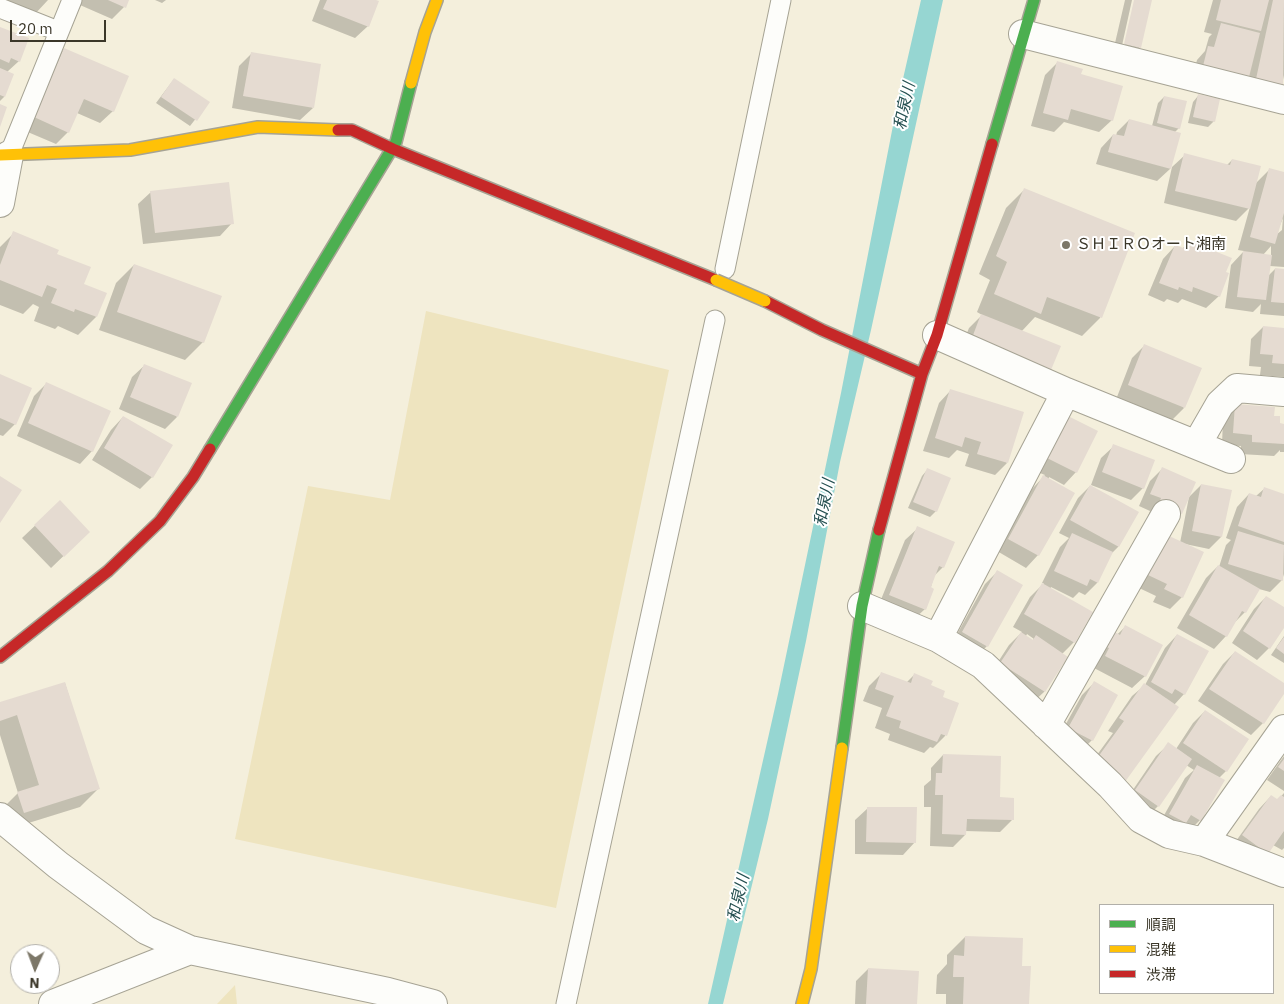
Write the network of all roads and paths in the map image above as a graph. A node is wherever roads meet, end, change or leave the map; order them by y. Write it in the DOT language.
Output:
graph roads {
  1 [pos="72,0"];
  2 [pos="437,0"];
  3 [pos="781,0"];
  4 [pos="1034,0"];
  5 [pos="0,8"];
  6 [pos="58,31"];
  7 [pos="1023,34"];
  8 [pos="1284,100"];
  9 [pos="393,149"];
  10 [pos="5,155"];
  11 [pos="0,203"];
  12 [pos="720,274"];
  13 [pos="715,320"];
  14 [pos="937,335"];
  15 [pos="922,374"];
  16 [pos="1066,392"];
  17 [pos="1284,392"];
  18 [pos="1197,444"];
  19 [pos="1231,459"];
  20 [pos="1166,514"];
  21 [pos="862,606"];
  22 [pos="938,638"];
  23 [pos="0,657"];
  24 [pos="1046,725"];
  25 [pos="1284,729"];
  26 [pos="0,817"];
  27 [pos="1204,842"];
  28 [pos="1284,873"];
  29 [pos="190,950"];
  30 [pos="386,998"];
  31 [pos="53,1004"];
  32 [pos="433,1004"];
  33 [pos="566,1004"];
  34 [pos="802,1004"];
  1 -- 6 [label="lane"];
  2 -- 9 [label="street"];
  3 -- 12 [label="lane"];
  4 -- 7 [label="street"];
  5 -- 6 [label="lane"];
  6 -- 10 [label="lane"];
  7 -- 8 [label="street"];
  7 -- 14 [label="street"];
  9 -- 10 [label="street"];
  9 -- 12 [label="street"];
  9 -- 23 [label="street"];
  10 -- 11 [label="street"];
  12 -- 15 [label="street, bridge"];
  13 -- 33 [label="lane"];
  14 -- 15 [label="street"];
  14 -- 16 [label="street"];
  15 -- 21 [label="street"];
  16 -- 18 [label="street"];
  16 -- 22 [label="street"];
  17 -- 18 [label="street"];
  18 -- 19 [label="street"];
  20 -- 24 [label="street"];
  21 -- 22 [label="street"];
  21 -- 34 [label="street"];
  22 -- 24 [label="street"];
  24 -- 27 [label="street"];
  25 -- 27 [label="street"];
  26 -- 29 [label="street"];
  27 -- 28 [label="street"];
  29 -- 30 [label="street"];
  29 -- 31 [label="street"];
  30 -- 32 [label="street"];
}
